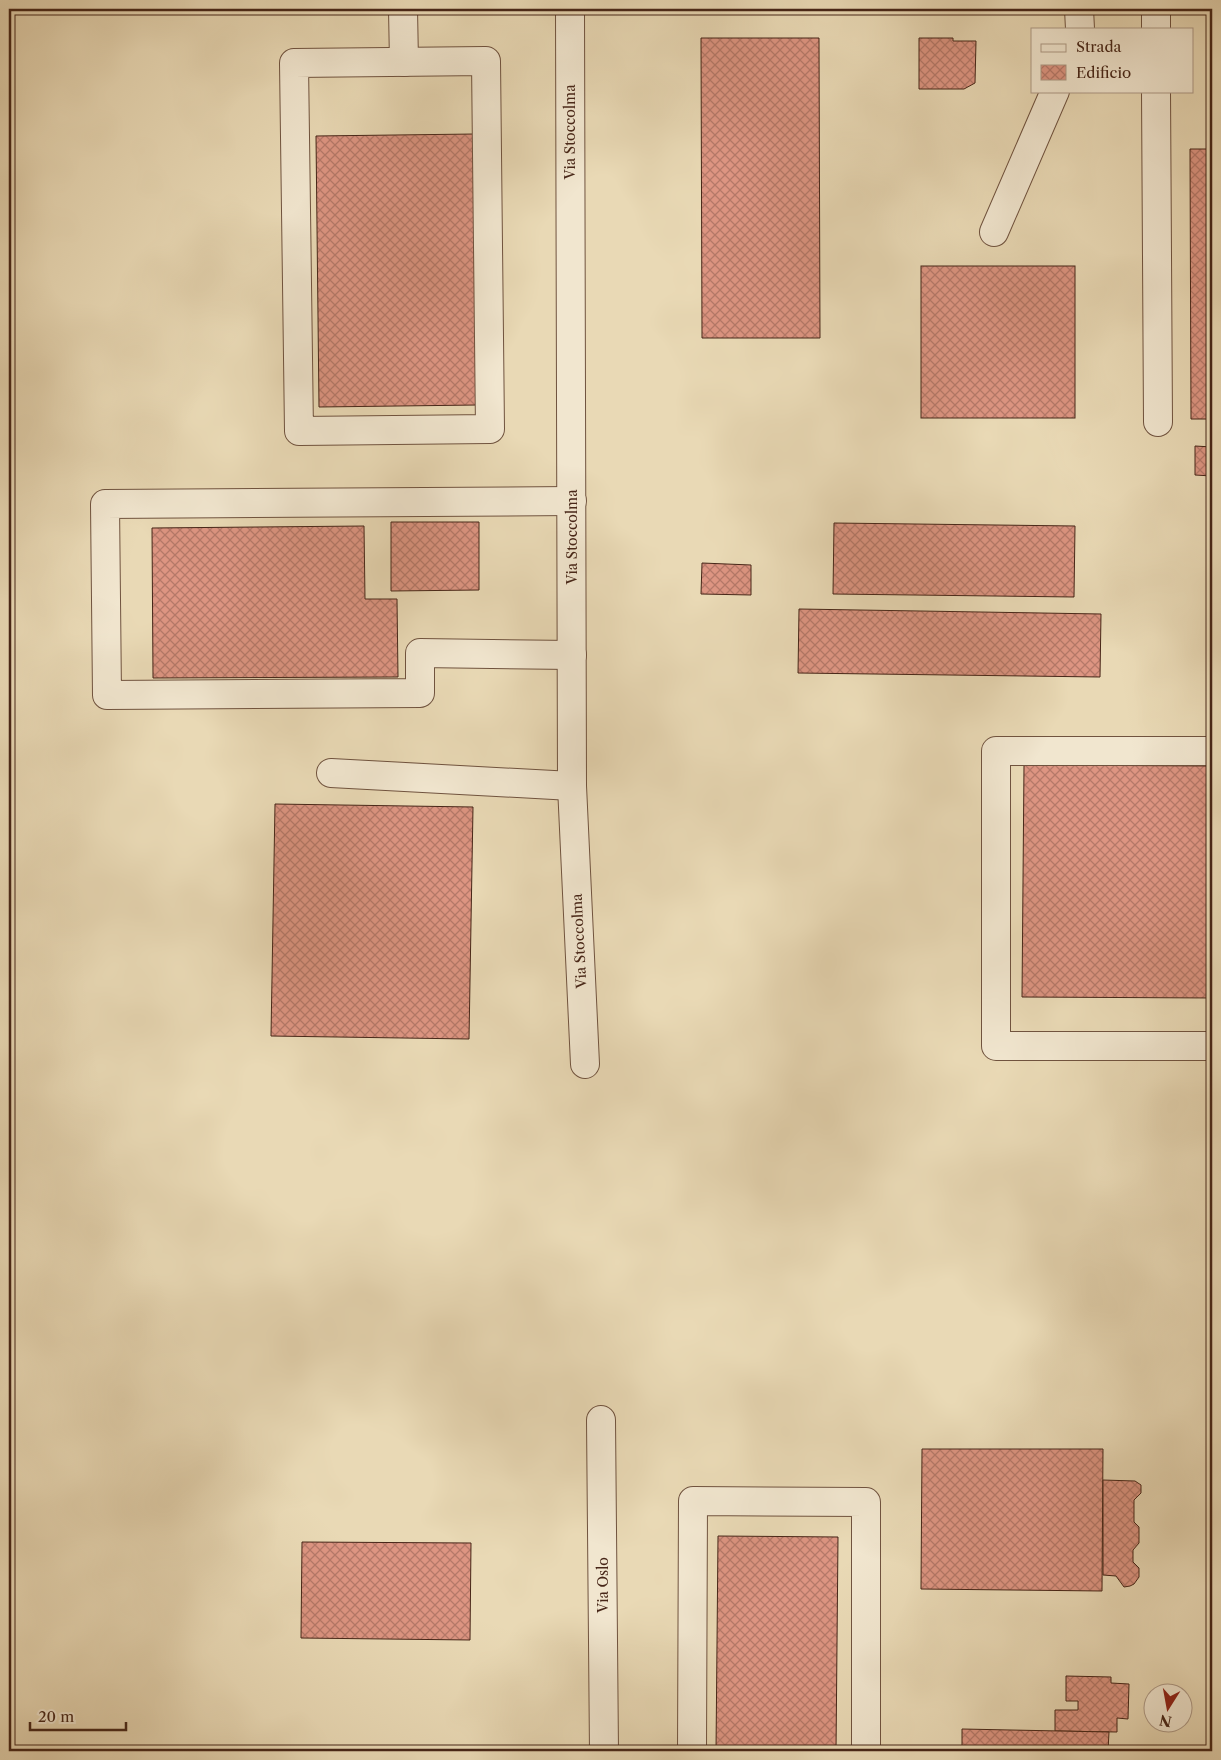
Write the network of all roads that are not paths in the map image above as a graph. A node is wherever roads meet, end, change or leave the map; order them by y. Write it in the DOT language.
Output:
graph roads {
  1 [pos="403,9"];
  2 [pos="570,9"];
  3 [pos="1079,9"];
  4 [pos="1156,9"];
  5 [pos="1080,28"];
  6 [pos="1156,28"];
  7 [pos="404,62"];
  8 [pos="1055,92"];
  9 [pos="1156,92"];
  10 [pos="994,232"];
  11 [pos="1158,422"];
  12 [pos="572,501"];
  13 [pos="572,655"];
  14 [pos="1212,751"];
  15 [pos="331,773"];
  16 [pos="572,786"];
  17 [pos="1212,1046"];
  18 [pos="585,1064"];
  19 [pos="602,1420"];
  20 [pos="604,1751"];
  21 [pos="692,1751"];
  22 [pos="866,1751"];
  1 -- 7 [label="street"];
  2 -- 12 [label="street, Via Stoccolma"];
  3 -- 5 [label="street"];
  4 -- 6 [label="street"];
  7 -- 7 [label="street"];
  8 -- 10 [label="street"];
  9 -- 11 [label="street"];
  12 -- 13 [label="street, Via Stoccolma"];
  12 -- 13 [label="street"];
  13 -- 16 [label="street, Via Stoccolma"];
  14 -- 17 [label="street"];
  15 -- 16 [label="street"];
  16 -- 18 [label="street, Via Stoccolma"];
  19 -- 20 [label="street, Via Oslo"];
  21 -- 22 [label="street"];
}
